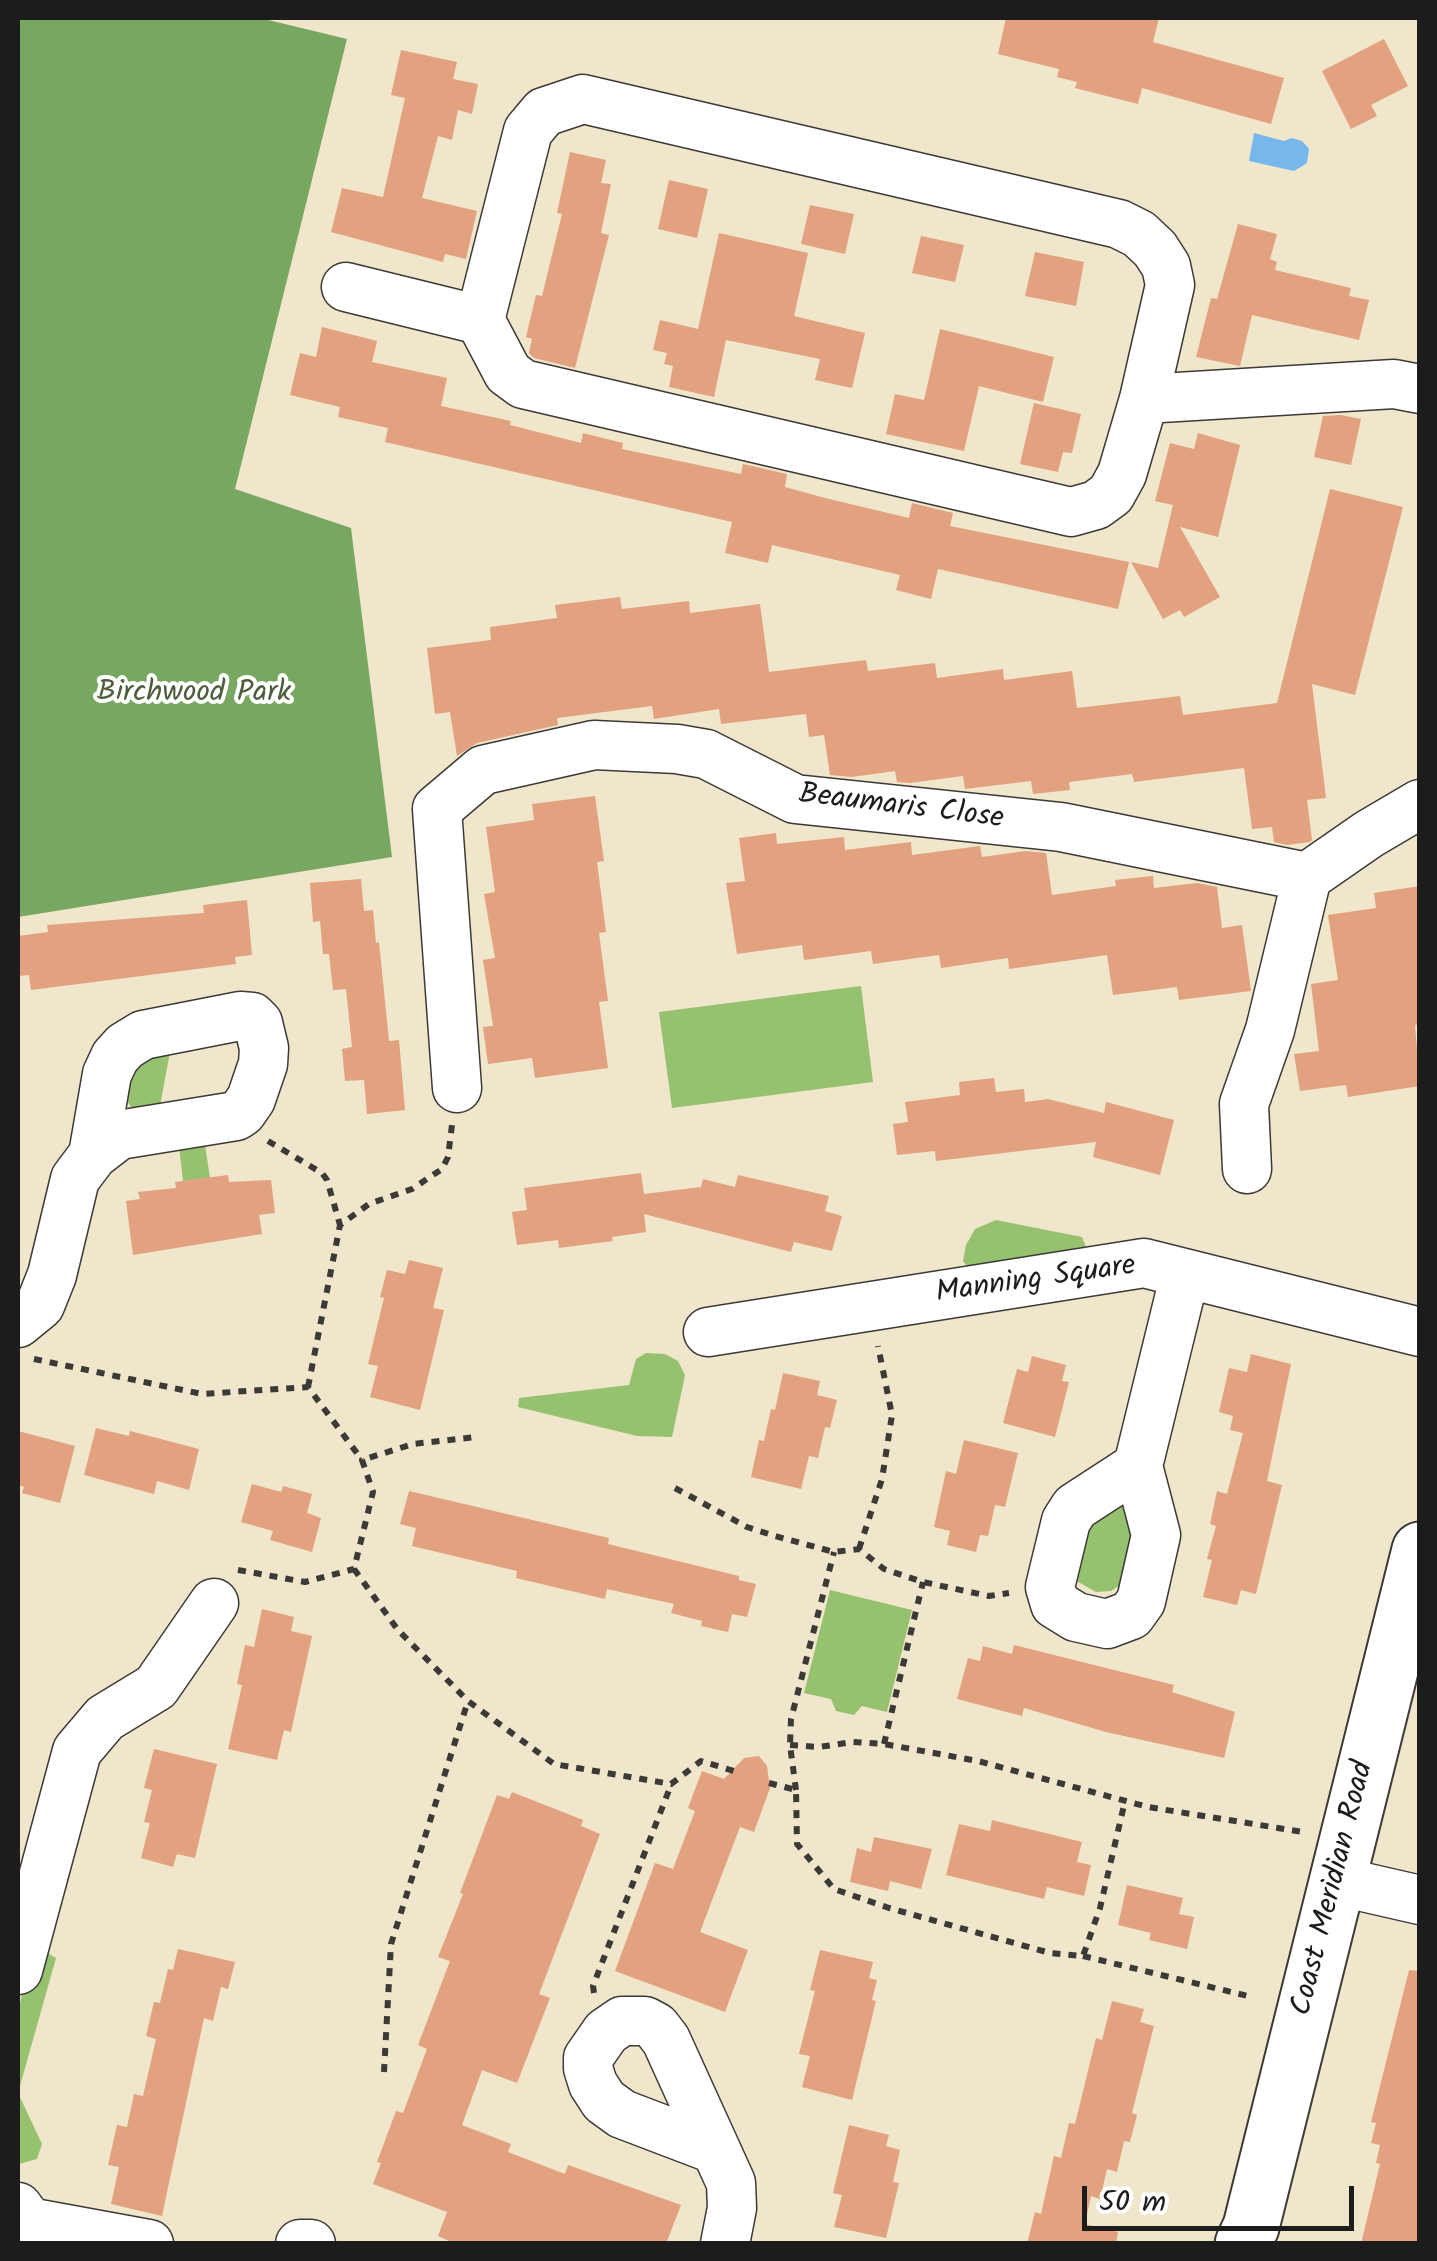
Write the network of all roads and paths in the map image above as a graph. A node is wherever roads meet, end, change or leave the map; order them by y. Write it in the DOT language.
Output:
graph roads {
  1 [pos="346,287"];
  2 [pos="480,320"];
  3 [pos="1420,389"];
  4 [pos="1144,399"];
  5 [pos="1420,804"];
  6 [pos="1307,877"];
  7 [pos="457,1088"];
  8 [pos="236,1116"];
  9 [pos="93,1155"];
  10 [pos="1247,1169"];
  11 [pos="340,1225"];
  12 [pos="1185,1274"];
  13 [pos="870,1306"];
  14 [pos="18,1322"];
  15 [pos="708,1332"];
  16 [pos="1420,1332"];
  17 [pos="18,1358"];
  18 [pos="308,1387"];
  19 [pos="476,1437"];
  20 [pos="362,1460"];
  21 [pos="1138,1466"];
  22 [pos="675,1488"];
  23 [pos="858,1549"];
  24 [pos="1420,1550"];
  25 [pos="834,1552"];
  26 [pos="354,1570"];
  27 [pos="923,1582"];
  28 [pos="1050,1587"];
  29 [pos="214,1604"];
  30 [pos="468,1701"];
  31 [pos="884,1744"];
  32 [pos="790,1745"];
  33 [pos="734,1771"];
  34 [pos="769,1782"];
  35 [pos="671,1784"];
  36 [pos="796,1790"];
  37 [pos="1125,1801"];
  38 [pos="1342,1860"];
  39 [pos="1420,1900"];
  40 [pos="1084,1956"];
  41 [pos="18,1970"];
  42 [pos="1252,1997"];
  43 [pos="606,2032"];
  44 [pos="384,2072"];
  45 [pos="714,2149"];
  46 [pos="24,2224"];
  47 [pos="1248,2238"];
  48 [pos="149,2244"];
  49 [pos="300,2244"];
  50 [pos="311,2244"];
  51 [pos="725,2244"];
  1 -- 2 [label="street"];
  2 -- 4 [label="street"];
  2 -- 4 [label="street"];
  3 -- 4 [label="street"];
  5 -- 6 [label="street"];
  6 -- 7 [label="street, Beaumaris Close"];
  6 -- 10 [label="street"];
  7 -- 11 [label="path"];
  8 -- 9 [label="street"];
  8 -- 9 [label="street"];
  8 -- 11 [label="path"];
  9 -- 14 [label="street"];
  11 -- 18 [label="path"];
  12 -- 13 [label="street, Manning Square"];
  12 -- 16 [label="street, Manning Square"];
  12 -- 21 [label="street"];
  13 -- 15 [label="street, Manning Square"];
  13 -- 23 [label="path"];
  17 -- 18 [label="path"];
  18 -- 20 [label="path"];
  19 -- 20 [label="path"];
  20 -- 26 [label="path"];
  21 -- 28 [label="street"];
  21 -- 28 [label="street"];
  22 -- 25 [label="path"];
  23 -- 25 [label="path"];
  23 -- 27 [label="path"];
  24 -- 38 [label="main road, Coast Meridian Road"];
  25 -- 32 [label="path"];
  26 -- 29 [label="path"];
  26 -- 30 [label="path"];
  27 -- 28 [label="path"];
  27 -- 31 [label="path"];
  29 -- 41 [label="street"];
  30 -- 35 [label="path"];
  30 -- 44 [label="path"];
  31 -- 32 [label="path"];
  31 -- 37 [label="path"];
  32 -- 36 [label="path"];
  33 -- 35 [label="path"];
  34 -- 36 [label="path"];
  35 -- 43 [label="path"];
  36 -- 40 [label="path"];
  37 -- 38 [label="path"];
  37 -- 40 [label="path"];
  38 -- 39 [label="street"];
  38 -- 47 [label="main road, Coast Meridian Road"];
  40 -- 42 [label="path"];
  43 -- 45 [label="street"];
  43 -- 45 [label="street"];
  45 -- 51 [label="street"];
  46 -- 48 [label="street"];
  49 -- 50 [label="street"];
}
